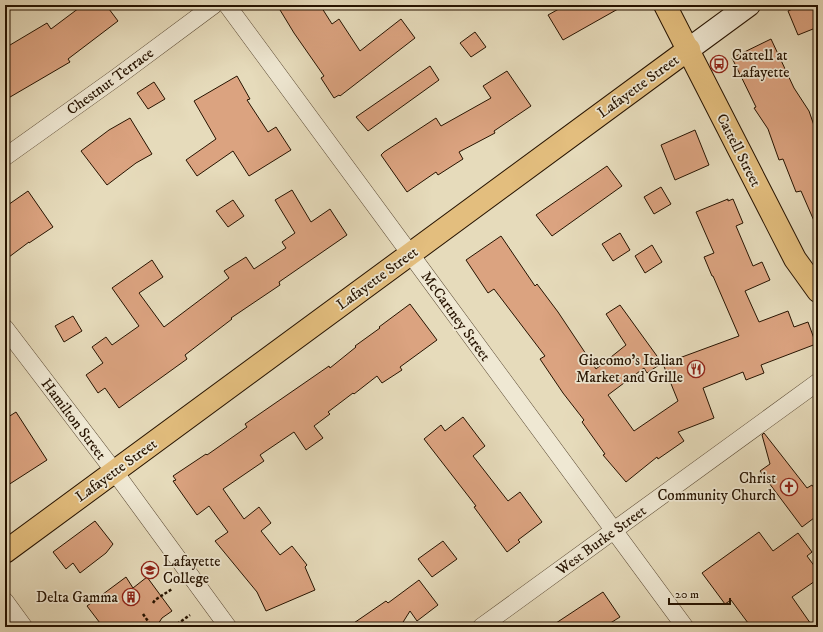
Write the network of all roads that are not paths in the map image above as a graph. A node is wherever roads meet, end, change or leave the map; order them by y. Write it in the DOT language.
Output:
graph roads {
  1 [pos="214,5"];
  2 [pos="227,5"];
  3 [pos="665,5"];
  4 [pos="749,5"];
  5 [pos="689,49"];
  6 [pos="5,157"];
  7 [pos="410,254"];
  8 [pos="818,291"];
  9 [pos="5,328"];
  10 [pos="818,382"];
  11 [pos="114,471"];
  12 [pos="614,530"];
  13 [pos="5,552"];
  14 [pos="5,601"];
  15 [pos="24,627"];
  16 [pos="228,627"];
  17 [pos="481,627"];
  18 [pos="685,627"];
  1 -- 6 [label="street, Chestnut Terrace"];
  2 -- 7 [label="street, McCartney Street"];
  3 -- 5 [label="main road, Cattell Street"];
  4 -- 5 [label="street, Lafayette Street"];
  5 -- 7 [label="main road, Lafayette Street"];
  5 -- 8 [label="main road, Cattell Street"];
  7 -- 11 [label="main road, Lafayette Street"];
  7 -- 12 [label="street, McCartney Street"];
  9 -- 11 [label="street, Hamilton Street"];
  10 -- 12 [label="street, West Burke Street"];
  11 -- 13 [label="main road, Lafayette Street"];
  11 -- 16 [label="street, Hamilton Street"];
  12 -- 17 [label="street, West Burke Street"];
  12 -- 18 [label="street, McCartney Street"];
  14 -- 15 [label="street"];
}
